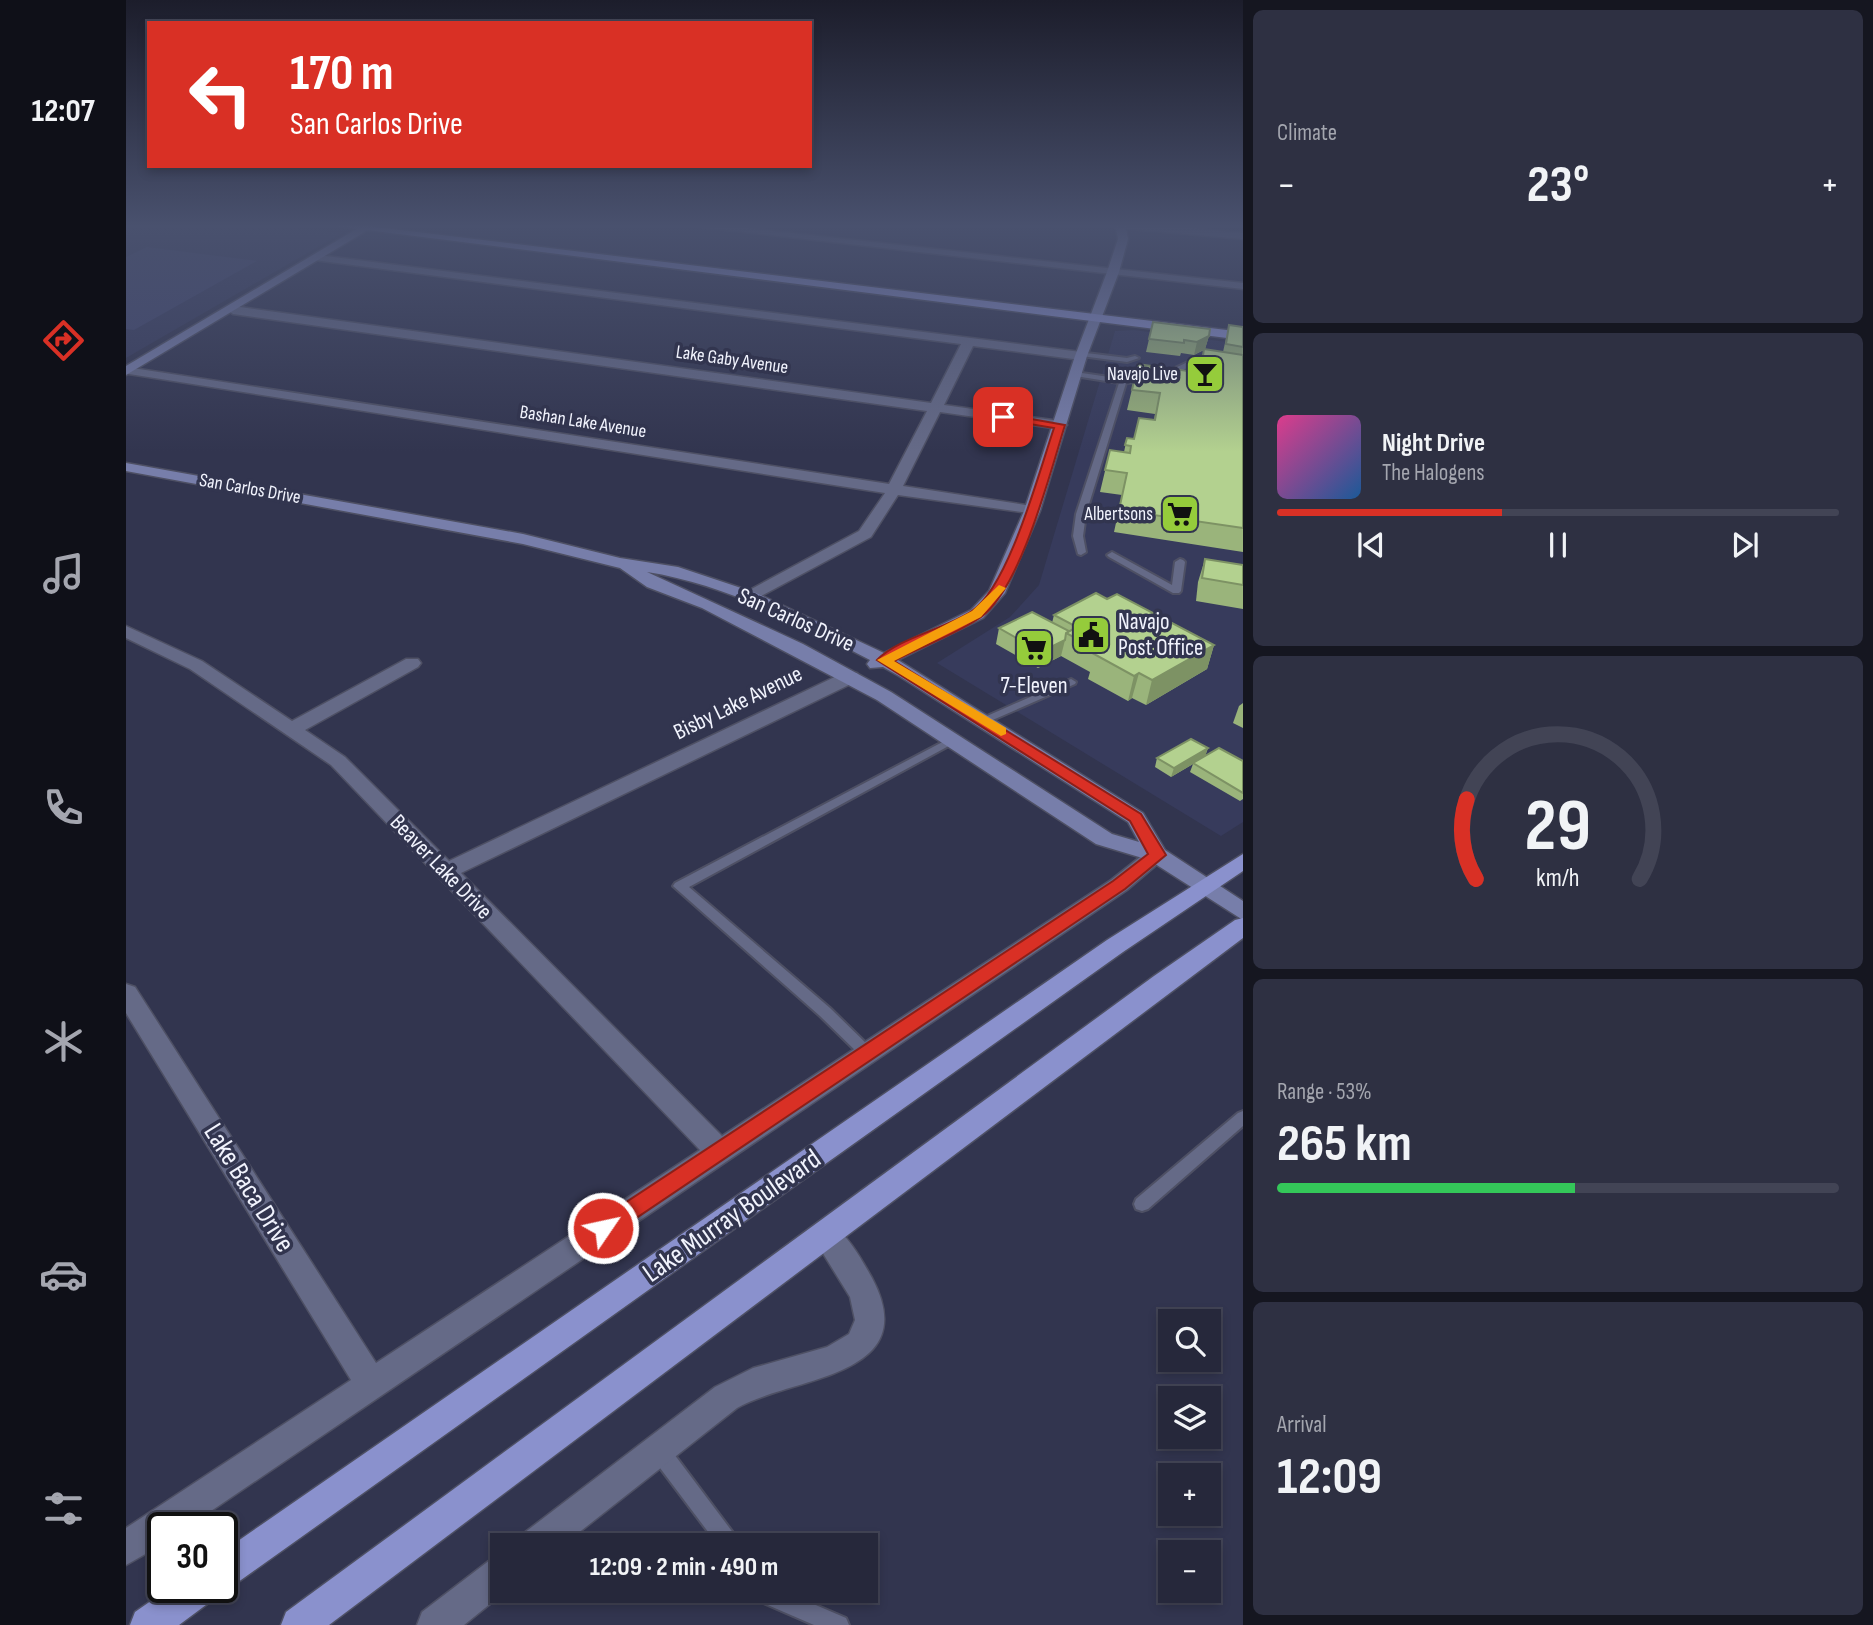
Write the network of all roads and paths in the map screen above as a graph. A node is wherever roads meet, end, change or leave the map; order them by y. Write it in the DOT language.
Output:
graph roads {
  1 [pos="250,300"];
  2 [pos="646,300"];
  3 [pos="986,300"];
  4 [pos="995,300"];
  5 [pos="1103,300"];
  6 [pos="233,310"];
  7 [pos="1098,313"];
  8 [pos="1243,324"];
  9 [pos="1243,336"];
  10 [pos="969,341"];
  11 [pos="1081,355"];
  12 [pos="1135,358"];
  13 [pos="1194,363"];
  14 [pos="127,370"];
  15 [pos="1075,374"];
  16 [pos="1123,381"];
  17 [pos="934,407"];
  18 [pos="1060,425"];
  19 [pos="126,467"];
  20 [pos="894,490"];
  21 [pos="1032,511"];
  22 [pos="1081,552"];
  23 [pos="1112,555"];
  24 [pos="1180,562"];
  25 [pos="620,563"];
  26 [pos="750,597"];
  27 [pos="126,631"];
  28 [pos="884,660"];
  29 [pos="412,663"];
  30 [pos="850,677"];
  31 [pos="1071,682"];
  32 [pos="984,720"];
  33 [pos="292,729"];
  34 [pos="952,740"];
  35 [pos="1157,855"];
  36 [pos="1243,862"];
  37 [pos="445,872"];
  38 [pos="1205,887"];
  39 [pos="1243,912"];
  40 [pos="1243,926"];
  41 [pos="126,993"];
  42 [pos="867,1053"];
  43 [pos="1243,1117"];
  44 [pos="719,1151"];
  45 [pos="1142,1204"];
  46 [pos="825,1234"];
  47 [pos="372,1383"];
  48 [pos="658,1448"];
  49 [pos="551,1533"];
  50 [pos="721,1533"];
  51 [pos="126,1548"];
  52 [pos="238,1562"];
  53 [pos="490,1581"];
  54 [pos="179,1603"];
  55 [pos="787,1603"];
  56 [pos="148,1625"];
  57 [pos="299,1625"];
  58 [pos="435,1625"];
  59 [pos="839,1625"];
  1 -- 6 [label="street"];
  2 -- 10 [label="street"];
  3 -- 7 [label="main road"];
  4 -- 7 [label="main road"];
  5 -- 7 [label="street, Bisby Lake Avenue"];
  6 -- 14 [label="street"];
  6 -- 17 [label="street, Lake Gaby Avenue"];
  7 -- 8 [label="main road"];
  7 -- 9 [label="main road"];
  7 -- 11 [label="street, Bisby Lake Avenue"];
  10 -- 11 [label="street"];
  10 -- 17 [label="street"];
  11 -- 12 [label="lane"];
  11 -- 15 [label="street, Bisby Lake Avenue"];
  13 -- 16 [label="lane"];
  14 -- 20 [label="street, Bashan Lake Avenue"];
  15 -- 16 [label="lane"];
  15 -- 18 [label="street, Bisby Lake Avenue"];
  16 -- 22 [label="lane"];
  17 -- 18 [label="street, Lake Gaby Avenue"];
  17 -- 20 [label="street"];
  18 -- 21 [label="street, Bisby Lake Avenue"];
  19 -- 25 [label="street, San Carlos Drive"];
  20 -- 21 [label="street, Bashan Lake Avenue"];
  20 -- 26 [label="street"];
  21 -- 28 [label="street, Bisby Lake Avenue"];
  23 -- 24 [label="lane"];
  25 -- 26 [label="street, San Carlos Drive"];
  25 -- 30 [label="street, San Carlos Drive"];
  26 -- 28 [label="street, San Carlos Drive"];
  27 -- 33 [label="street, Beaver Lake Drive"];
  28 -- 30 [label="street, Bisby Lake Avenue"];
  28 -- 32 [label="street, San Carlos Drive"];
  29 -- 33 [label="street"];
  30 -- 34 [label="street, San Carlos Drive"];
  30 -- 37 [label="street, Bisby Lake Avenue"];
  31 -- 32 [label="lane"];
  32 -- 35 [label="street, San Carlos Drive"];
  33 -- 37 [label="street, Beaver Lake Drive"];
  34 -- 35 [label="street, San Carlos Drive"];
  34 -- 42 [label="lane"];
  35 -- 38 [label="street, San Carlos Drive"];
  35 -- 42 [label="street"];
  36 -- 38 [label="main road, Lake Murray Boulevard"];
  37 -- 44 [label="street, Beaver Lake Drive"];
  38 -- 39 [label="street, San Carlos Drive"];
  38 -- 52 [label="main road, Lake Murray Boulevard"];
  40 -- 46 [label="main road"];
  41 -- 47 [label="street, Lake Baca Drive"];
  42 -- 44 [label="street"];
  43 -- 45 [label="lane"];
  44 -- 47 [label="street"];
  46 -- 48 [label="street"];
  46 -- 57 [label="main road"];
  47 -- 51 [label="street"];
  48 -- 49 [label="street"];
  48 -- 50 [label="lane"];
  53 -- 58 [label="street"];
  54 -- 56 [label="main road"];
  55 -- 59 [label="lane"];
}
